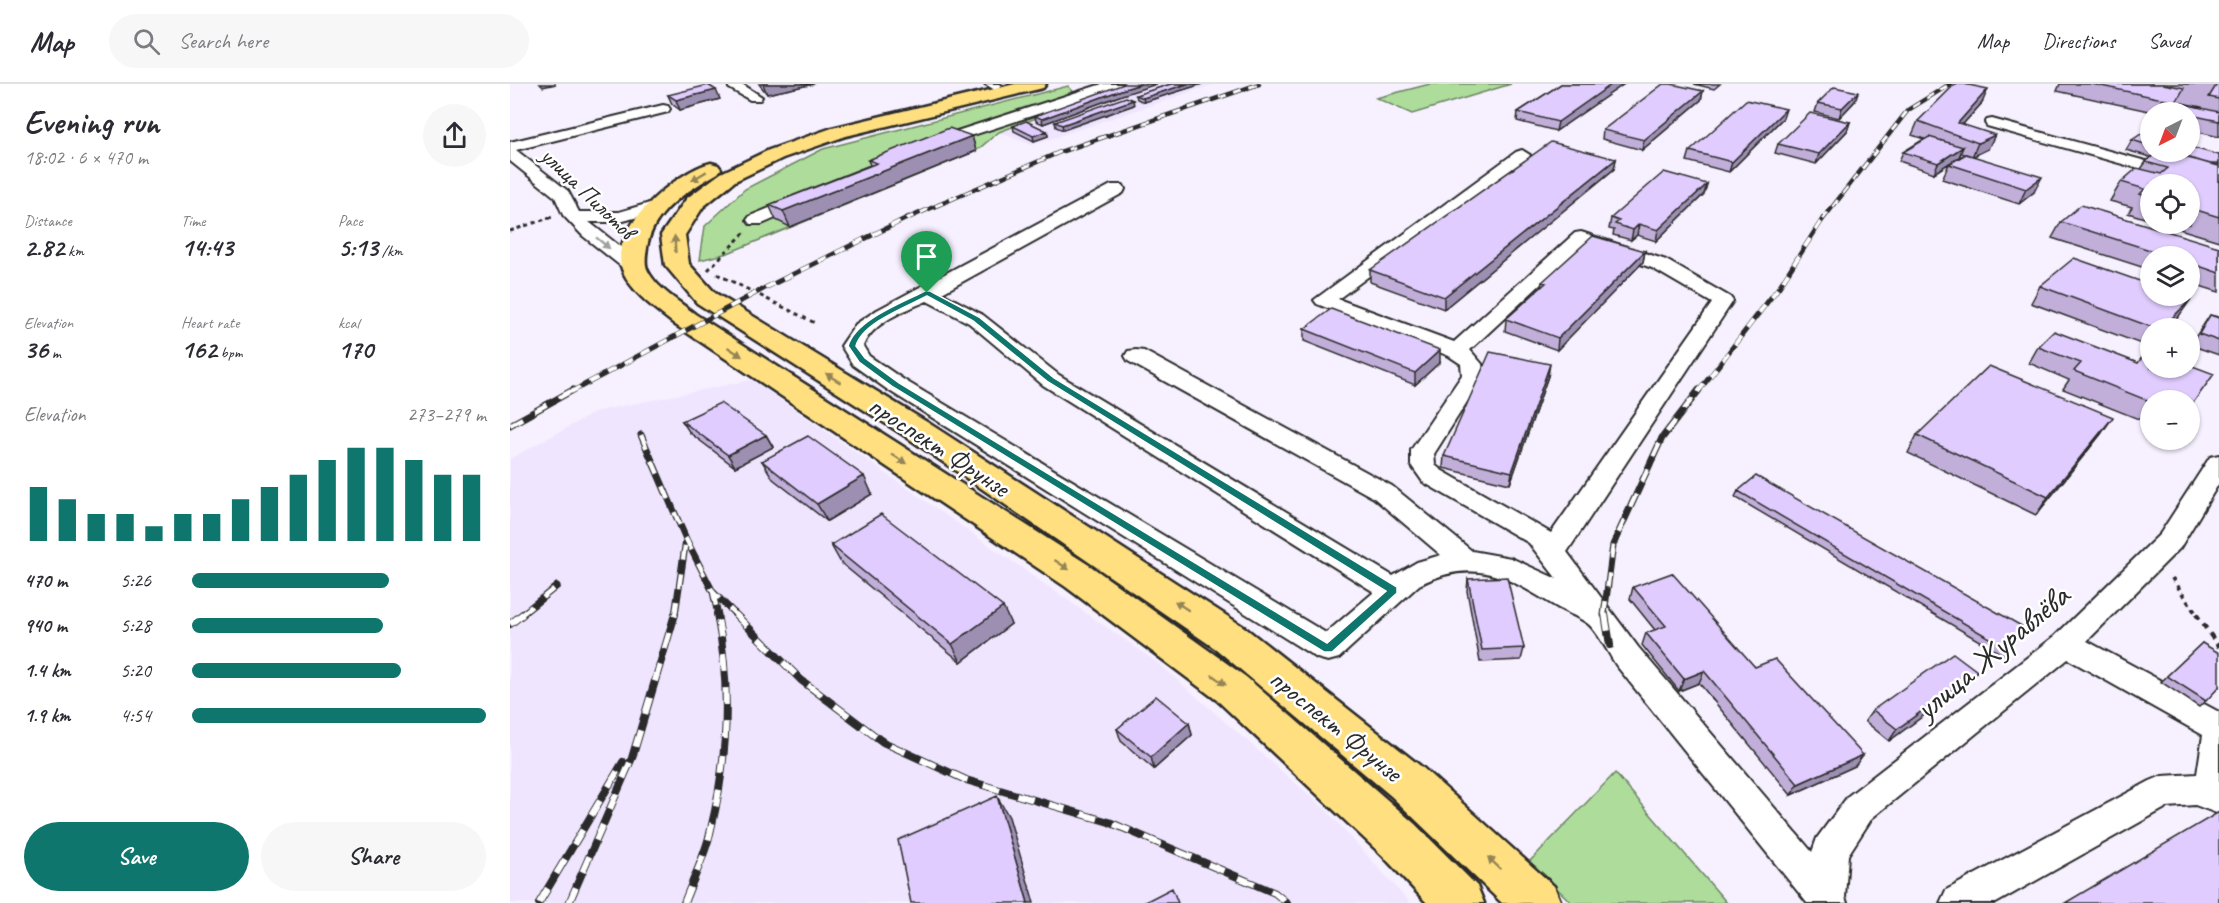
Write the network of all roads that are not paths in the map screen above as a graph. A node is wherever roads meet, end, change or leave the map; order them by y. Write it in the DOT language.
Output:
graph roads {
  1 [pos="734,84"];
  2 [pos="1037,84"];
  3 [pos="1116,84"];
  4 [pos="996,85"];
  5 [pos="755,97"];
  6 [pos="663,109"];
  7 [pos="1992,123"];
  8 [pos="510,147"];
  9 [pos="914,150"];
  10 [pos="510,153"];
  11 [pos="1522,155"];
  12 [pos="2219,186"];
  13 [pos="1117,189"];
  14 [pos="819,192"];
  15 [pos="660,205"];
  16 [pos="572,214"];
  17 [pos="756,220"];
  18 [pos="634,267"];
  19 [pos="927,293"];
  20 [pos="1457,351"];
  21 [pos="1136,356"];
  22 [pos="2219,463"];
  23 [pos="1552,552"];
  24 [pos="1465,560"];
  25 [pos="1394,590"];
  26 [pos="1600,618"];
  27 [pos="2066,644"];
  28 [pos="2219,728"];
  29 [pos="2219,736"];
  30 [pos="2216,796"];
  31 [pos="1827,900"];
  32 [pos="1460,903"];
  33 [pos="1537,903"];
  34 [pos="1959,903"];
  1 -- 5 [label="street"];
  33 -- 2 [label="main road, проспект Фрунзе, one-way"];
  3 -- 9 [label="street"];
  4 -- 15 [label="main road, one-way"];
  6 -- 8 [label="street"];
  7 -- 12 [label="street"];
  10 -- 16 [label="street, улица Пилотов"];
  11 -- 20 [label="street"];
  13 -- 19 [label="street"];
  14 -- 17 [label="street"];
  15 -- 16 [label="street"];
  15 -- 18 [label="main road"];
  16 -- 18 [label="street, улица Пилотов, one-way"];
  18 -- 32 [label="main road, проспект Фрунзе, one-way"];
  19 -- 25 [label="street"];
  19 -- 25 [label="street"];
  20 -- 23 [label="street"];
  20 -- 23 [label="street"];
  21 -- 24 [label="street"];
  22 -- 27 [label="street, улица Журавлёва"];
  23 -- 26 [label="street"];
  24 -- 25 [label="street"];
  24 -- 26 [label="street"];
  26 -- 31 [label="street"];
  27 -- 28 [label="street"];
  27 -- 31 [label="street, улица Журавлёва"];
  29 -- 30 [label="street"];
  30 -- 34 [label="street"];
}
